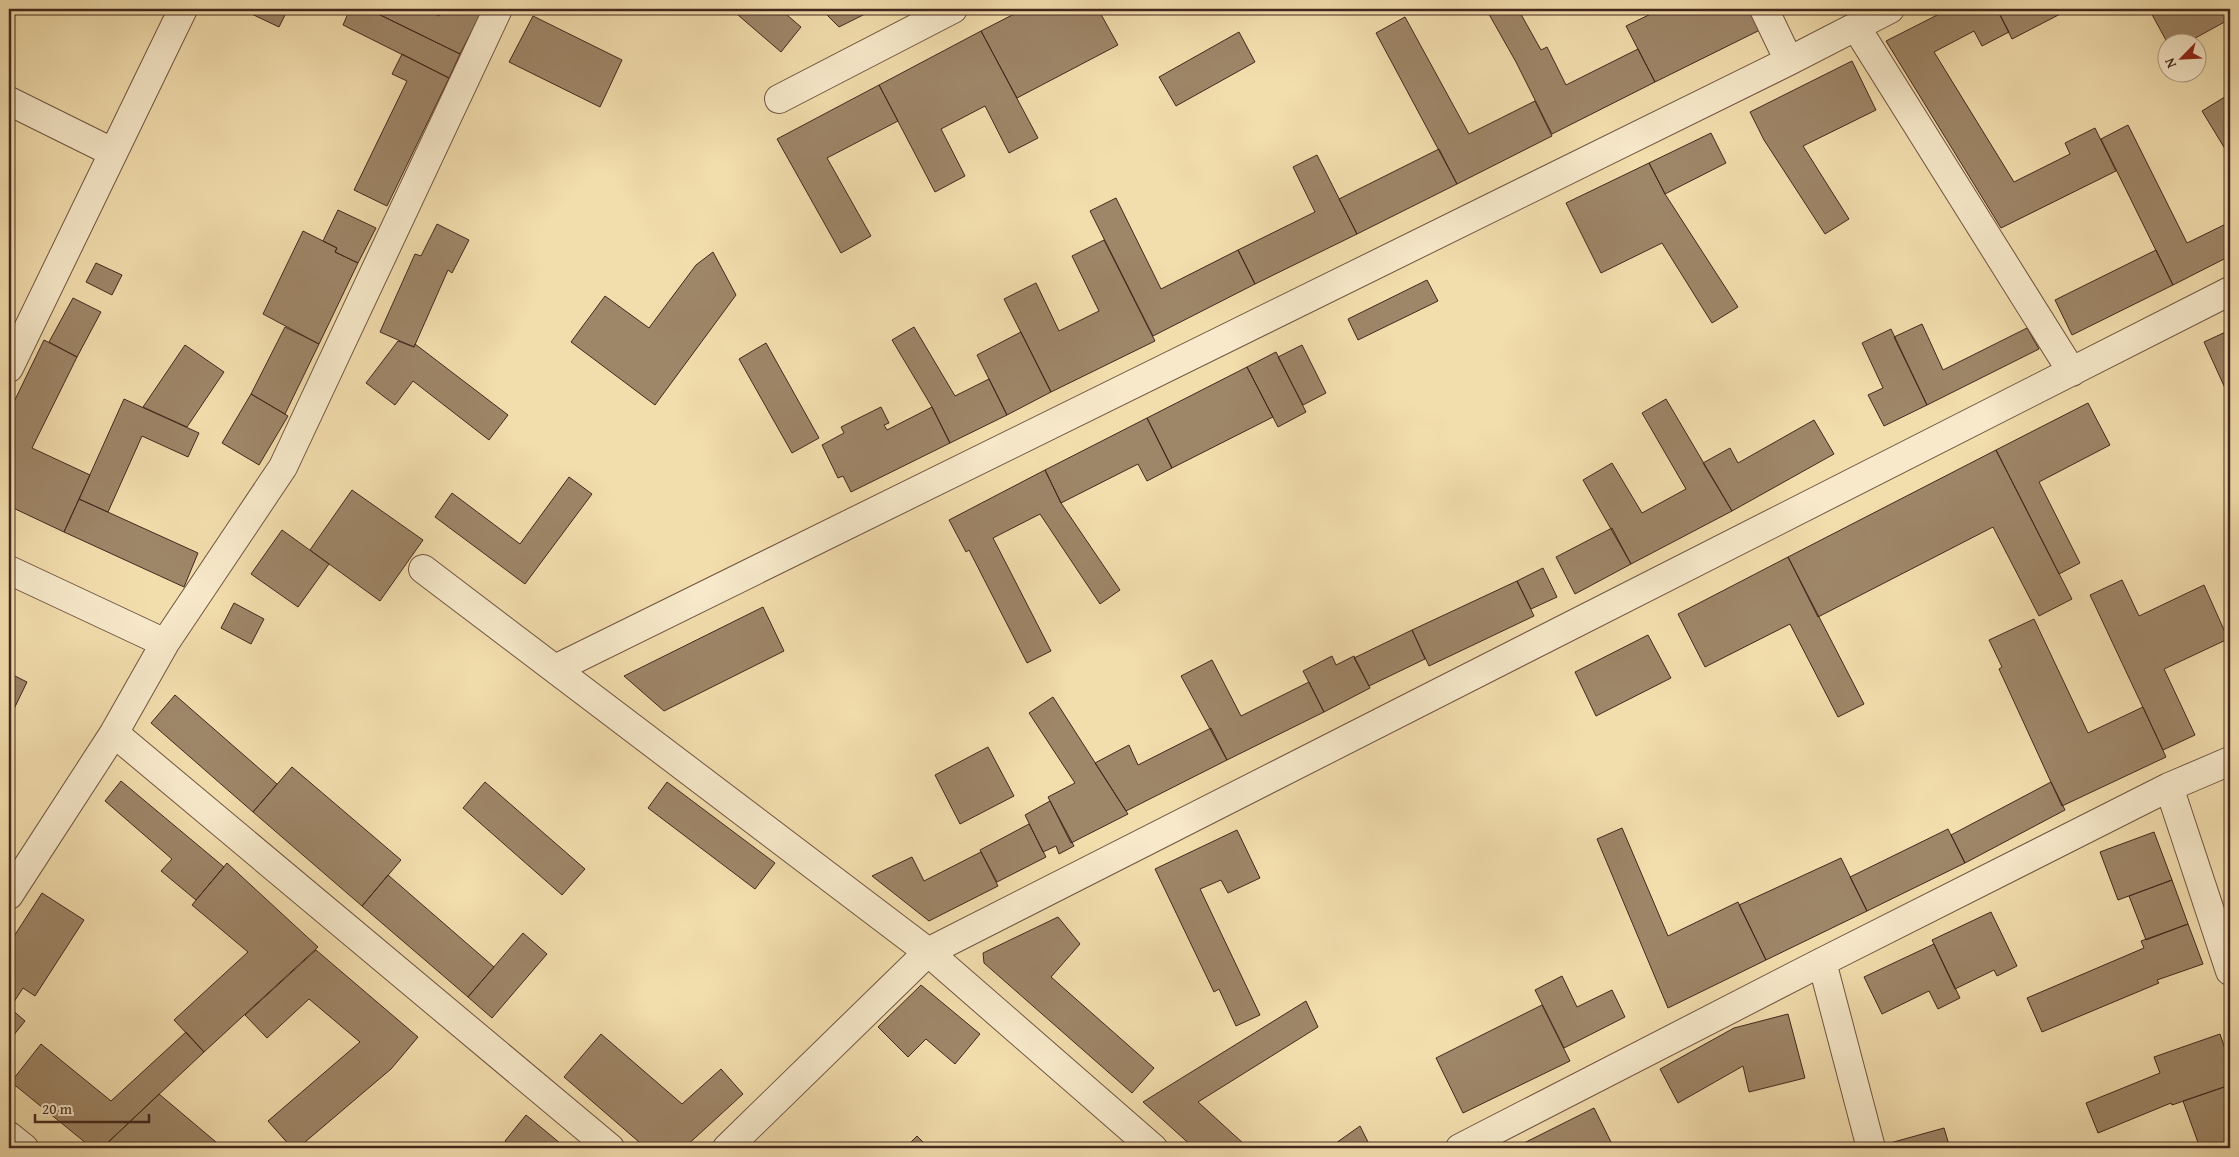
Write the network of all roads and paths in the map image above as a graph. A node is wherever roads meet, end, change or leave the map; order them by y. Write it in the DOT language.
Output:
graph roads {
  1 [pos="183,9"];
  2 [pos="498,9"];
  3 [pos="954,9"];
  4 [pos="1764,9"];
  5 [pos="1890,9"];
  6 [pos="1856,27"];
  7 [pos="1789,61"];
  8 [pos="779,99"];
  9 [pos="9,101"];
  10 [pos="112,152"];
  11 [pos="2230,291"];
  12 [pos="9,368"];
  13 [pos="2072,372"];
  14 [pos="423,569"];
  15 [pos="9,570"];
  16 [pos="165,643"];
  17 [pos="555,668"];
  18 [pos="114,733"];
  19 [pos="2230,761"];
  20 [pos="2169,787"];
  21 [pos="9,895"];
  22 [pos="928,952"];
  23 [pos="1822,962"];
  24 [pos="2230,970"];
  25 [pos="9,1136"];
  26 [pos="24,1148"];
  27 [pos="610,1148"];
  28 [pos="727,1148"];
  29 [pos="1153,1148"];
  30 [pos="1460,1148"];
  31 [pos="1871,1148"];
  1 -- 10 [label="lane"];
  2 -- 16 [label="lane"];
  3 -- 8 [label="lane"];
  4 -- 7 [label="lane"];
  5 -- 6 [label="lane"];
  6 -- 7 [label="lane"];
  6 -- 13 [label="lane"];
  7 -- 17 [label="lane"];
  9 -- 10 [label="lane"];
  10 -- 12 [label="lane"];
  11 -- 13 [label="lane"];
  13 -- 22 [label="lane"];
  14 -- 17 [label="lane"];
  15 -- 16 [label="lane"];
  16 -- 18 [label="lane"];
  17 -- 22 [label="lane"];
  18 -- 21 [label="lane"];
  18 -- 27 [label="lane"];
  19 -- 20 [label="lane"];
  20 -- 23 [label="lane"];
  20 -- 24 [label="lane"];
  22 -- 28 [label="lane"];
  22 -- 29 [label="lane"];
  23 -- 30 [label="lane"];
  23 -- 31 [label="lane"];
  25 -- 26 [label="lane"];
}
